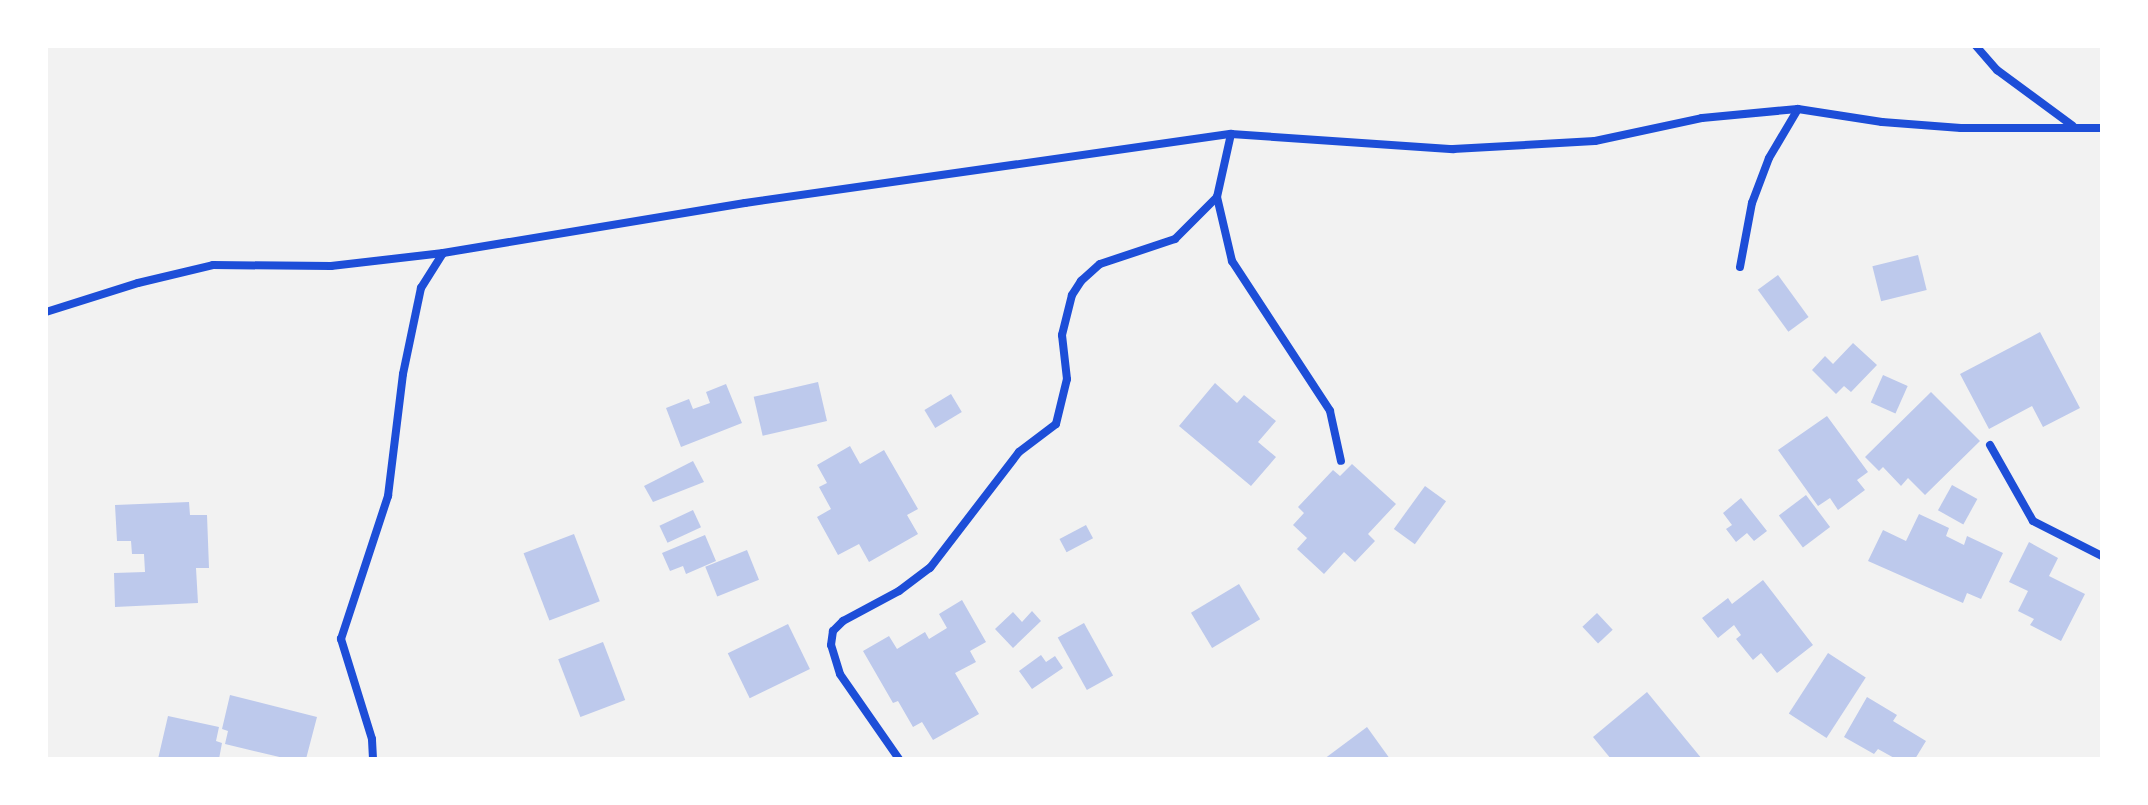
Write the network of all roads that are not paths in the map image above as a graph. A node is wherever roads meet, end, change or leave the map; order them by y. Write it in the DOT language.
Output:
graph roads {
  1 [pos="1976,46"];
  2 [pos="1798,109"];
  3 [pos="2073,126"];
  4 [pos="2102,128"];
  5 [pos="1231,134"];
  6 [pos="1217,197"];
  7 [pos="443,253"];
  8 [pos="1740,267"];
  9 [pos="46,312"];
  10 [pos="1990,445"];
  11 [pos="1341,461"];
  12 [pos="2102,556"];
  13 [pos="373,759"];
  14 [pos="899,759"];
  1 -- 3 [label="street"];
  2 -- 3 [label="street"];
  2 -- 5 [label="street"];
  2 -- 8 [label="street"];
  3 -- 4 [label="street"];
  5 -- 6 [label="street"];
  5 -- 7 [label="street"];
  6 -- 11 [label="street"];
  6 -- 14 [label="street"];
  7 -- 9 [label="street"];
  7 -- 13 [label="street"];
  10 -- 12 [label="street"];
}
